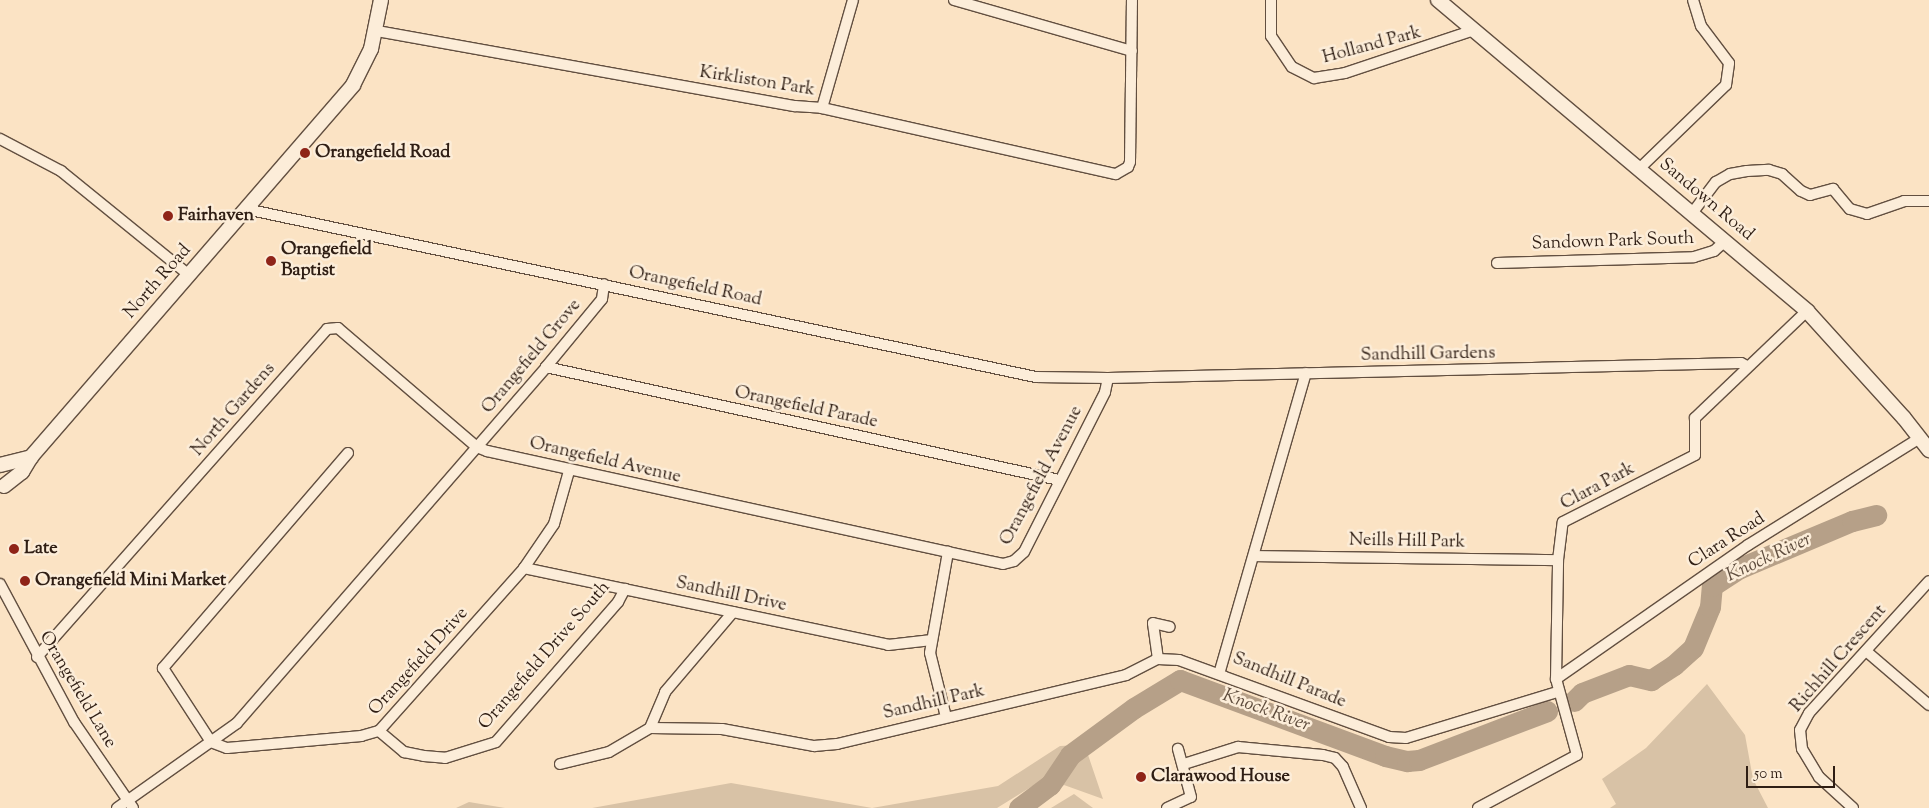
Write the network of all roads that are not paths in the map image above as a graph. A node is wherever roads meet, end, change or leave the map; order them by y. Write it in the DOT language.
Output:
graph roads {
  1 [pos="381,0"];
  2 [pos="853,0"];
  3 [pos="954,0"];
  4 [pos="1132,0"];
  5 [pos="1271,0"];
  6 [pos="1438,0"];
  7 [pos="1693,0"];
  8 [pos="1474,30"];
  9 [pos="376,31"];
  10 [pos="1132,51"];
  11 [pos="822,108"];
  12 [pos="0,139"];
  13 [pos="1639,169"];
  14 [pos="1929,200"];
  15 [pos="246,210"];
  16 [pos="1692,212"];
  17 [pos="1725,241"];
  18 [pos="1497,263"];
  19 [pos="189,275"];
  20 [pos="604,284"];
  21 [pos="1807,311"];
  22 [pos="1747,366"];
  23 [pos="546,367"];
  24 [pos="1306,373"];
  25 [pos="1108,378"];
  26 [pos="1920,438"];
  27 [pos="477,447"];
  28 [pos="1929,450"];
  29 [pos="348,453"];
  30 [pos="31,457"];
  31 [pos="0,466"];
  32 [pos="569,470"];
  33 [pos="1059,480"];
  34 [pos="2,488"];
  35 [pos="948,552"];
  36 [pos="1255,556"];
  37 [pos="1558,560"];
  38 [pos="524,568"];
  39 [pos="1929,581"];
  40 [pos="0,584"];
  41 [pos="626,589"];
  42 [pos="733,612"];
  43 [pos="1170,627"];
  44 [pos="932,640"];
  45 [pos="1866,651"];
  46 [pos="37,657"];
  47 [pos="1158,660"];
  48 [pos="1219,674"];
  49 [pos="1556,679"];
  50 [pos="1557,692"];
  51 [pos="1929,705"];
  52 [pos="946,717"];
  53 [pos="650,728"];
  54 [pos="379,730"];
  55 [pos="210,742"];
  56 [pos="1178,749"];
  57 [pos="560,764"];
  58 [pos="1184,764"];
  59 [pos="130,804"];
  60 [pos="117,808"];
  61 [pos="1167,808"];
  62 [pos="1361,808"];
  63 [pos="1478,808"];
  64 [pos="1853,808"];
  1 -- 9 [label="street, North Road"];
  2 -- 11 [label="street"];
  3 -- 10 [label="street"];
  4 -- 10 [label="street"];
  5 -- 8 [label="street, Holland Park"];
  6 -- 8 [label="street, Sandown Road"];
  7 -- 13 [label="street"];
  8 -- 13 [label="street, Sandown Road"];
  9 -- 11 [label="street, Kirkliston Park"];
  9 -- 15 [label="street, North Road"];
  10 -- 11 [label="street, Kirkliston Park"];
  12 -- 19 [label="street"];
  13 -- 16 [label="street, Sandown Road"];
  14 -- 16 [label="street"];
  15 -- 19 [label="street, North Road"];
  15 -- 20 [label="street, Orangefield Road"];
  16 -- 17 [label="street, Sandown Road"];
  17 -- 18 [label="street, Sandown Park South"];
  17 -- 21 [label="street, Sandown Road"];
  19 -- 30 [label="street, North Road"];
  20 -- 23 [label="street, Orangefield Grove"];
  20 -- 25 [label="street, Orangefield Road"];
  21 -- 22 [label="street, Clara Park"];
  21 -- 26 [label="street, Sandown Road"];
  22 -- 24 [label="street, Sandhill Gardens"];
  22 -- 37 [label="street, Clara Park"];
  23 -- 27 [label="street, Orangefield Grove"];
  23 -- 33 [label="street, Orangefield Parade"];
  24 -- 25 [label="street, Sandhill Gardens"];
  24 -- 36 [label="street, Sandhill Parade"];
  25 -- 33 [label="street, Orangefield Avenue"];
  26 -- 28 [label="street, Sandown Road"];
  26 -- 49 [label="street, Clara Road"];
  27 -- 32 [label="street, Orangefield Avenue"];
  27 -- 46 [label="street, North Gardens"];
  27 -- 55 [label="street"];
  29 -- 55 [label="street"];
  30 -- 31 [label="street"];
  30 -- 34 [label="street, North Road"];
  31 -- 34 [label="street"];
  32 -- 35 [label="street, Orangefield Avenue"];
  32 -- 38 [label="street, Orangefield Drive"];
  33 -- 35 [label="street, Orangefield Avenue"];
  35 -- 44 [label="street"];
  36 -- 37 [label="street, Neills Hill Park"];
  36 -- 48 [label="street, Sandhill Parade"];
  37 -- 49 [label="street, Clara Park"];
  38 -- 41 [label="street, Sandhill Drive"];
  38 -- 54 [label="street, Orangefield Drive"];
  39 -- 45 [label="street, Richhill Crescent"];
  40 -- 46 [label="street, Orangefield Lane"];
  41 -- 42 [label="street, Sandhill Drive"];
  41 -- 54 [label="street, Orangefield Drive South"];
  42 -- 44 [label="street, Sandhill Drive"];
  42 -- 53 [label="street"];
  43 -- 47 [label="street"];
  44 -- 52 [label="street"];
  45 -- 51 [label="street"];
  45 -- 64 [label="street, Richhill Crescent"];
  46 -- 59 [label="street, Orangefield Lane"];
  47 -- 48 [label="street, Sandhill Park"];
  47 -- 52 [label="street, Sandhill Park"];
  48 -- 50 [label="street, Sandhill Parade"];
  49 -- 50 [label="street, Clara Park"];
  50 -- 63 [label="street, Clara Park"];
  52 -- 53 [label="street, Sandhill Park"];
  53 -- 57 [label="street"];
  54 -- 55 [label="street, Orangefield Drive"];
  55 -- 59 [label="street"];
  56 -- 58 [label="street"];
  58 -- 61 [label="street"];
  58 -- 62 [label="street"];
  59 -- 60 [label="street"];
}
